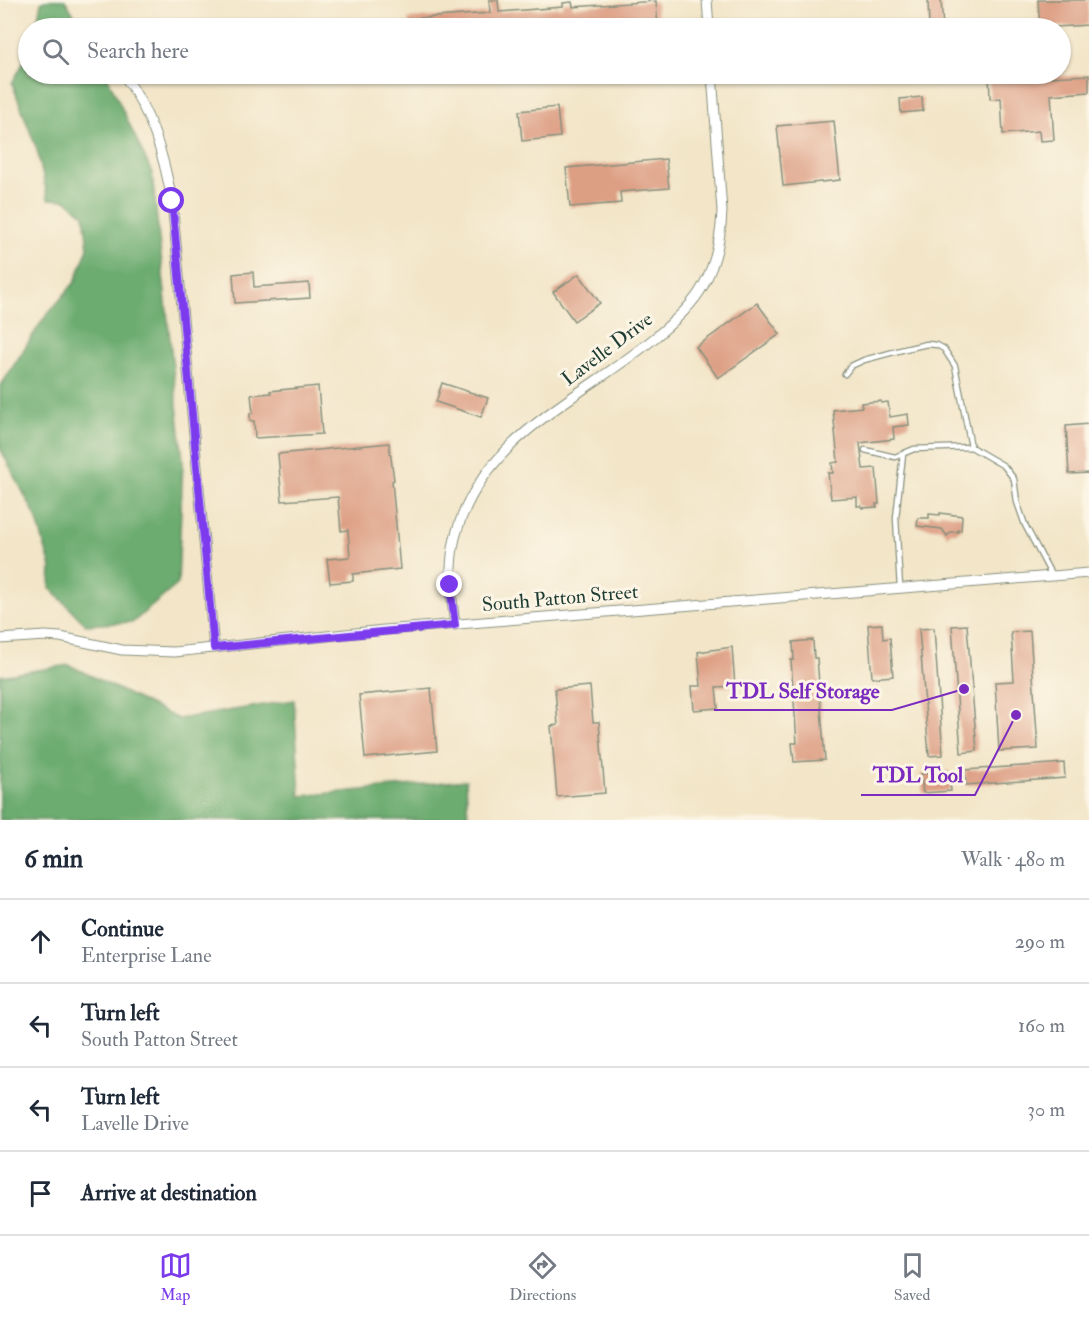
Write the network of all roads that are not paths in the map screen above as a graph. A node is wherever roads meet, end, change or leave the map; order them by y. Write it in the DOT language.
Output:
graph roads {
  1 [pos="707,0"];
  2 [pos="708,18"];
  3 [pos="129,84"];
  4 [pos="713,84"];
  5 [pos="845,374"];
  6 [pos="971,447"];
  7 [pos="865,450"];
  8 [pos="903,454"];
  9 [pos="1089,573"];
  10 [pos="1052,576"];
  11 [pos="900,588"];
  12 [pos="455,625"];
  13 [pos="0,639"];
  14 [pos="214,648"];
  1 -- 2 [label="street"];
  3 -- 14 [label="street"];
  4 -- 12 [label="street, Lavelle Drive"];
  5 -- 6 [label="lane"];
  6 -- 8 [label="lane"];
  6 -- 10 [label="lane"];
  7 -- 8 [label="lane"];
  8 -- 11 [label="lane"];
  9 -- 10 [label="street, South Patton Street"];
  10 -- 11 [label="street, South Patton Street"];
  11 -- 12 [label="street, South Patton Street"];
  12 -- 14 [label="street, South Patton Street"];
  13 -- 14 [label="street, South Patton Street"];
}
